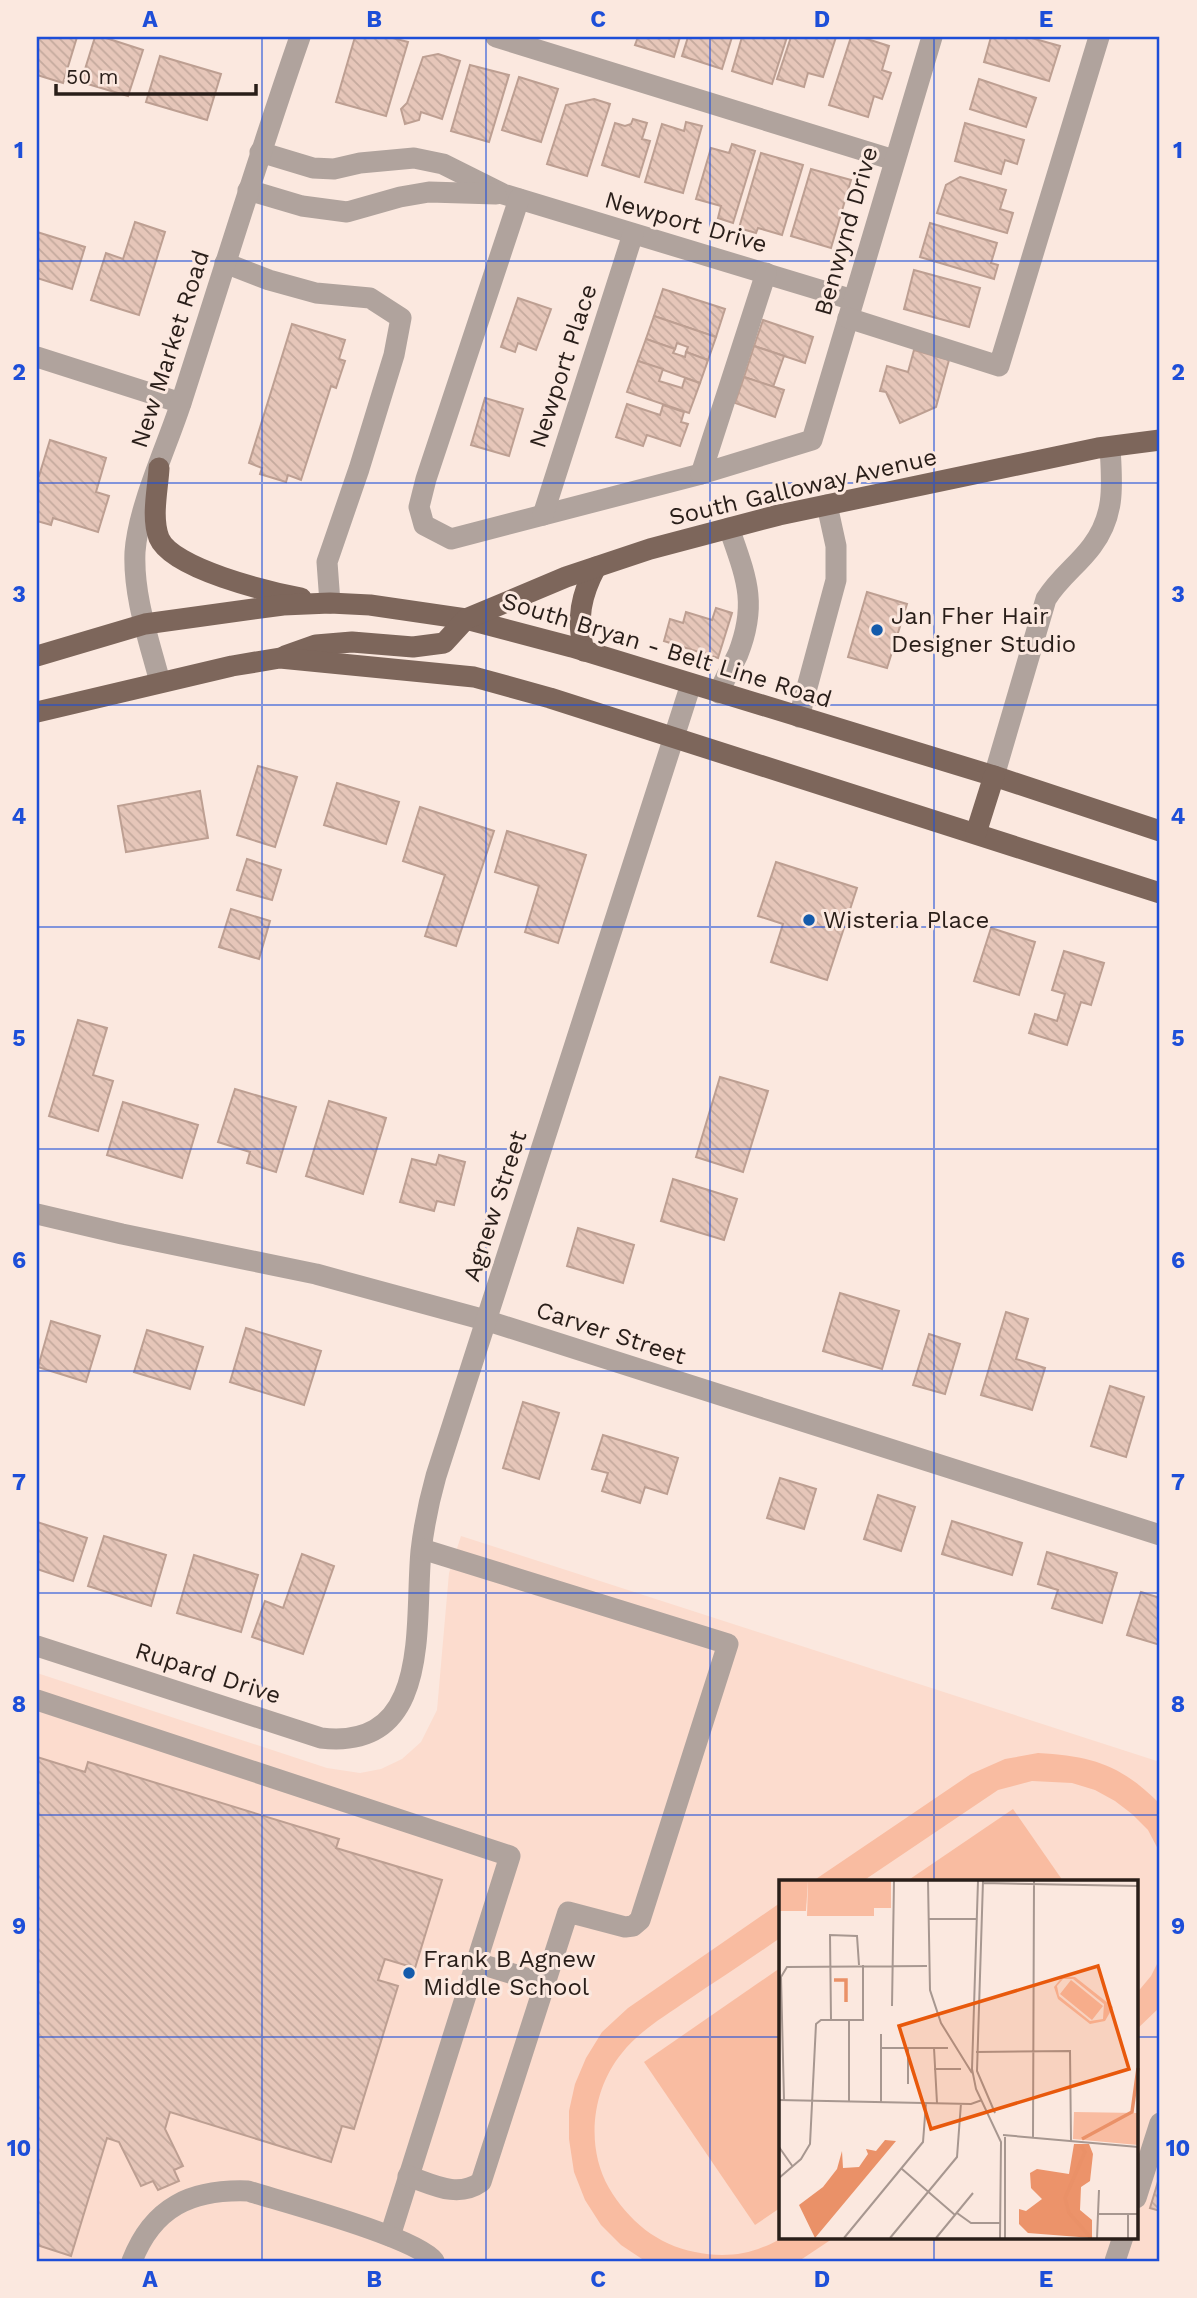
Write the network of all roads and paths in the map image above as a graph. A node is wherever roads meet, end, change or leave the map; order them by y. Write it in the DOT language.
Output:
graph roads {
  1 [pos="300,37"];
  2 [pos="496,37"];
  3 [pos="932,37"];
  4 [pos="1099,37"];
  5 [pos="260,152"];
  6 [pos="894,159"];
  7 [pos="248,190"];
  8 [pos="511,196"];
  9 [pos="633,234"];
  10 [pos="225,262"];
  11 [pos="766,273"];
  12 [pos="850,309"];
  13 [pos="37,357"];
  14 [pos="181,402"];
  15 [pos="1160,440"];
  16 [pos="1110,447"];
  17 [pos="159,468"];
  18 [pos="701,474"];
  19 [pos="827,505"];
  20 [pos="543,515"];
  21 [pos="729,528"];
  22 [pos="596,567"];
  23 [pos="330,603"];
  24 [pos="466,619"];
  25 [pos="145,624"];
  26 [pos="584,651"];
  27 [pos="37,656"];
  28 [pos="280,658"];
  29 [pos="160,682"];
  30 [pos="691,684"];
  31 [pos="719,693"];
  32 [pos="37,712"];
  33 [pos="799,717"];
  34 [pos="674,738"];
  35 [pos="994,776"];
  36 [pos="1160,831"];
  37 [pos="976,833"];
  38 [pos="1160,892"];
  39 [pos="37,1214"];
  40 [pos="485,1320"];
  41 [pos="1160,1535"];
  42 [pos="422,1549"];
  43 [pos="37,1646"];
  44 [pos="37,1700"];
  45 [pos="364,1735"];
  46 [pos="477,1963"];
  47 [pos="546,1984"];
  48 [pos="1160,2123"];
  49 [pos="408,2176"];
  50 [pos="1138,2193"];
  51 [pos="390,2236"];
  52 [pos="1123,2238"];
  53 [pos="132,2261"];
  54 [pos="434,2261"];
  55 [pos="1115,2261"];
  1 -- 5 [label="street, New Market Road"];
  2 -- 6 [label="street"];
  3 -- 6 [label="street, Benwynd Drive"];
  4 -- 12 [label="street, Newport Drive"];
  5 -- 7 [label="street, New Market Road"];
  5 -- 8 [label="street, Newport Drive"];
  6 -- 12 [label="street, Benwynd Drive"];
  7 -- 8 [label="street, Newport Drive"];
  7 -- 10 [label="street, New Market Road"];
  8 -- 9 [label="street, Newport Drive"];
  8 -- 20 [label="street"];
  9 -- 11 [label="street, Newport Drive"];
  9 -- 20 [label="street, Newport Place"];
  10 -- 14 [label="street, New Market Road"];
  10 -- 23 [label="street"];
  11 -- 12 [label="street, Newport Drive"];
  11 -- 18 [label="street"];
  12 -- 18 [label="street, Benwynd Drive"];
  13 -- 14 [label="street"];
  14 -- 17 [label="street, New Market Road"];
  15 -- 16 [label="main road, South Galloway Avenue"];
  16 -- 19 [label="main road, South Galloway Avenue"];
  16 -- 35 [label="street"];
  17 -- 23 [label="main road"];
  17 -- 25 [label="street, New Market Road"];
  18 -- 20 [label="street"];
  19 -- 21 [label="main road, South Galloway Avenue"];
  19 -- 33 [label="street"];
  21 -- 22 [label="main road, South Galloway Avenue"];
  21 -- 31 [label="street"];
  22 -- 24 [label="main road, South Galloway Avenue"];
  22 -- 26 [label="main road"];
  23 -- 24 [label="main road, South Bryan - Belt Line Road"];
  23 -- 25 [label="main road, South Bryan - Belt Line Road"];
  24 -- 26 [label="main road, South Bryan - Belt Line Road"];
  24 -- 28 [label="main road"];
  25 -- 27 [label="main road, South Bryan - Belt Line Road"];
  25 -- 29 [label="street, New Market Road"];
  26 -- 30 [label="main road, South Bryan - Belt Line Road"];
  28 -- 29 [label="main road"];
  28 -- 34 [label="main road"];
  29 -- 32 [label="main road"];
  30 -- 31 [label="main road, South Bryan - Belt Line Road"];
  30 -- 34 [label="street, Agnew Street"];
  31 -- 33 [label="main road, South Bryan - Belt Line Road"];
  33 -- 35 [label="main road, South Bryan - Belt Line Road"];
  34 -- 37 [label="main road"];
  34 -- 40 [label="street, Agnew Street"];
  35 -- 36 [label="main road, South Bryan - Belt Line Road"];
  35 -- 37 [label="main road"];
  37 -- 38 [label="main road"];
  39 -- 40 [label="street, Carver Street"];
  40 -- 41 [label="street, Carver Street"];
  40 -- 42 [label="street, Agnew Street"];
  42 -- 45 [label="street, Agnew Street"];
  42 -- 47 [label="street"];
  43 -- 45 [label="street, Rupard Drive"];
  44 -- 46 [label="street"];
  46 -- 47 [label="street"];
  46 -- 49 [label="street"];
  47 -- 49 [label="street"];
  48 -- 50 [label="street"];
  49 -- 51 [label="street"];
  51 -- 53 [label="street"];
  51 -- 54 [label="street"];
  52 -- 55 [label="street"];
}
